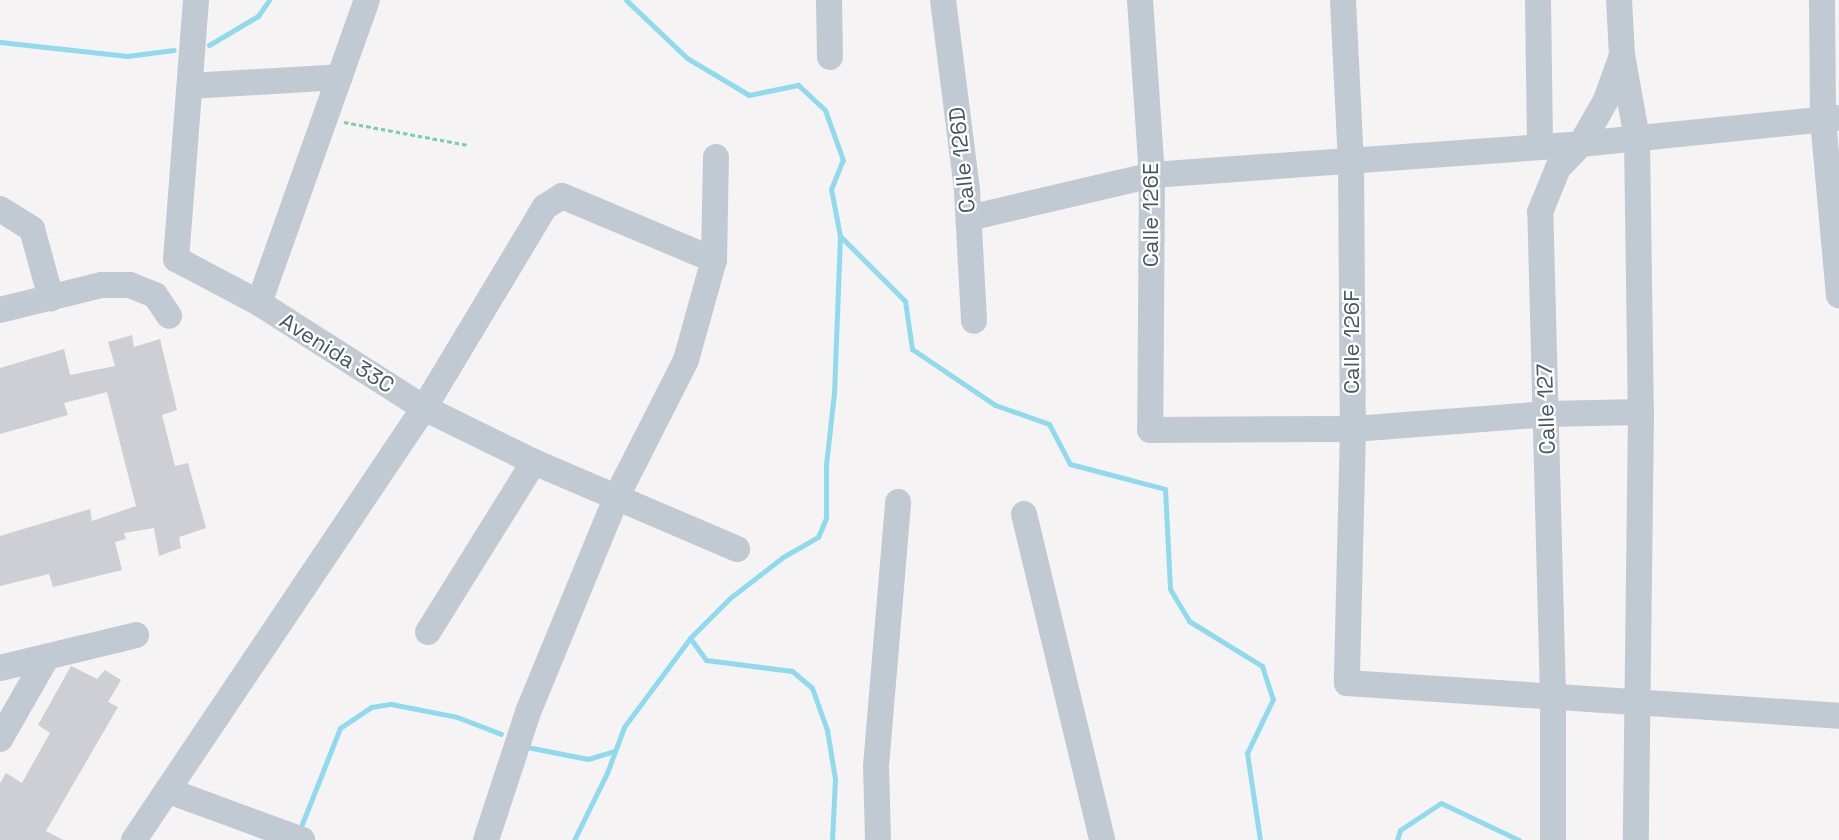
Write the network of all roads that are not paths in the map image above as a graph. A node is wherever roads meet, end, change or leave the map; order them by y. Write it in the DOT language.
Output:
graph roads {
  1 [pos="196,0"];
  2 [pos="367,0"];
  3 [pos="829,0"];
  4 [pos="943,0"];
  5 [pos="1140,0"];
  6 [pos="1343,0"];
  7 [pos="1538,0"];
  8 [pos="1619,0"];
  9 [pos="1822,0"];
  10 [pos="1622,55"];
  11 [pos="830,57"];
  12 [pos="340,77"];
  13 [pos="190,86"];
  14 [pos="1831,119"];
  15 [pos="1637,138"];
  16 [pos="1581,144"];
  17 [pos="1540,147"];
  18 [pos="716,157"];
  19 [pos="1351,162"];
  20 [pos="1152,175"];
  21 [pos="0,209"];
  22 [pos="969,218"];
  23 [pos="714,261"];
  24 [pos="1839,296"];
  25 [pos="51,298"];
  26 [pos="259,303"];
  27 [pos="0,310"];
  28 [pos="170,316"];
  29 [pos="974,321"];
  30 [pos="424,408"];
  31 [pos="1641,412"];
  32 [pos="1547,414"];
  33 [pos="1353,429"];
  34 [pos="534,462"];
  35 [pos="616,498"];
  36 [pos="898,502"];
  37 [pos="1024,514"];
  38 [pos="737,549"];
  39 [pos="428,632"];
  40 [pos="136,635"];
  41 [pos="47,657"];
  42 [pos="0,668"];
  43 [pos="1553,697"];
  44 [pos="1640,703"];
  45 [pos="1839,716"];
  46 [pos="0,739"];
  47 [pos="169,791"];
  48 [pos="134,840"];
  49 [pos="302,840"];
  50 [pos="486,840"];
  51 [pos="878,840"];
  52 [pos="1102,840"];
  53 [pos="1554,840"];
  54 [pos="1636,840"];
  1 -- 13 [label="street, Avenida 33C"];
  2 -- 12 [label="street"];
  3 -- 11 [label="street"];
  4 -- 22 [label="street, Calle 126D"];
  5 -- 20 [label="street, Calle 126E"];
  6 -- 19 [label="street, Calle 126F"];
  7 -- 17 [label="street"];
  8 -- 10 [label="street, Calle 127"];
  9 -- 14 [label="street"];
  10 -- 15 [label="street"];
  10 -- 16 [label="street, Calle 127"];
  12 -- 13 [label="street"];
  12 -- 26 [label="street"];
  13 -- 26 [label="street, Avenida 33C"];
  14 -- 15 [label="street"];
  14 -- 24 [label="street"];
  15 -- 16 [label="street"];
  15 -- 31 [label="street"];
  16 -- 17 [label="street"];
  16 -- 32 [label="street, Calle 127"];
  17 -- 19 [label="street"];
  18 -- 23 [label="street"];
  19 -- 20 [label="street"];
  19 -- 33 [label="street, Calle 126F"];
  20 -- 22 [label="street"];
  20 -- 33 [label="street, Calle 126E"];
  21 -- 25 [label="street"];
  22 -- 29 [label="street, Calle 126D"];
  23 -- 30 [label="street"];
  23 -- 35 [label="street"];
  25 -- 27 [label="street"];
  25 -- 28 [label="street"];
  26 -- 30 [label="street, Avenida 33C"];
  30 -- 34 [label="street, Avenida 33C"];
  30 -- 47 [label="street"];
  31 -- 32 [label="street"];
  31 -- 44 [label="street"];
  32 -- 33 [label="street"];
  32 -- 43 [label="street, Calle 127"];
  33 -- 43 [label="street, Calle 126F"];
  34 -- 35 [label="street, Avenida 33C"];
  34 -- 39 [label="street"];
  35 -- 38 [label="street, Avenida 33C"];
  35 -- 50 [label="street"];
  36 -- 51 [label="street"];
  37 -- 52 [label="street"];
  40 -- 41 [label="street"];
  41 -- 42 [label="street"];
  41 -- 46 [label="street"];
  43 -- 44 [label="street"];
  43 -- 53 [label="street, Calle 127"];
  44 -- 45 [label="street"];
  44 -- 54 [label="street"];
  47 -- 48 [label="street"];
  47 -- 49 [label="street"];
}
